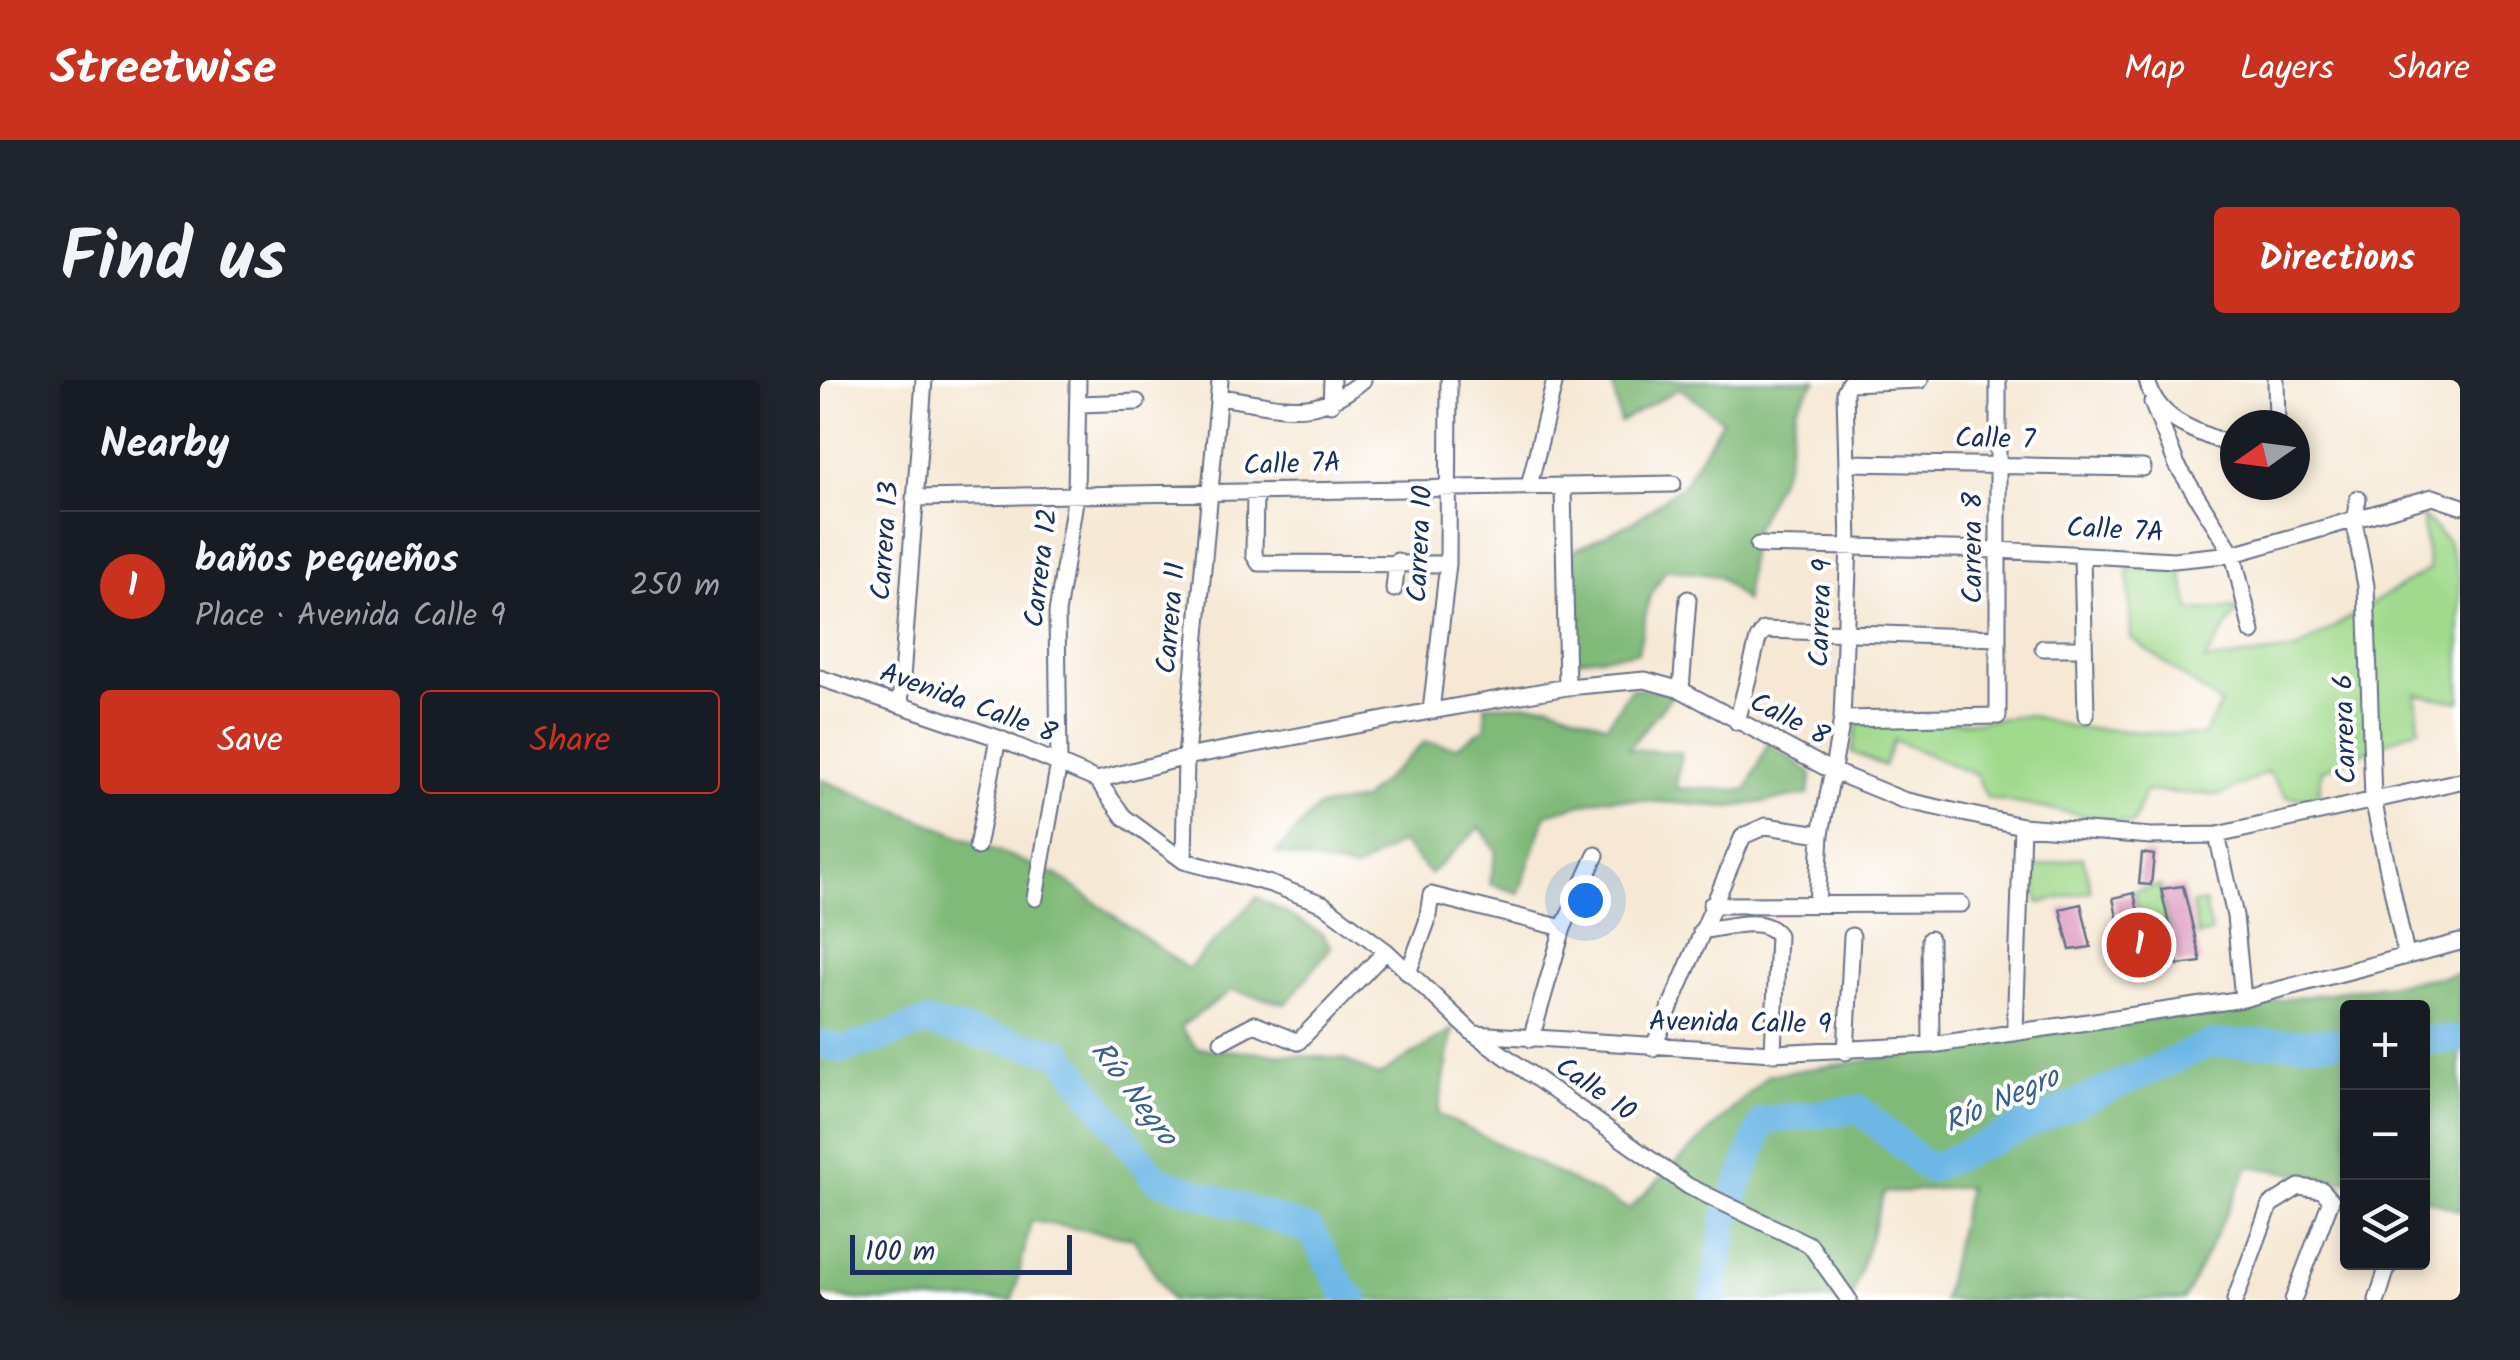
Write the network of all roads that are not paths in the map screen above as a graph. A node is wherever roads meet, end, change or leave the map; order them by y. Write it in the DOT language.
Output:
graph roads {
  1 [pos="924,380"];
  2 [pos="1078,380"];
  3 [pos="1332,380"];
  4 [pos="1363,380"];
  5 [pos="1450,380"];
  6 [pos="1556,380"];
  7 [pos="1920,380"];
  8 [pos="1998,380"];
  9 [pos="2148,380"];
  10 [pos="2276,380"];
  11 [pos="1220,388"];
  12 [pos="1138,402"];
  13 [pos="2152,402"];
  14 [pos="1080,404"];
  15 [pos="1331,404"];
  16 [pos="2277,410"];
  17 [pos="2220,440"];
  18 [pos="1848,463"];
  19 [pos="1998,466"];
  20 [pos="2142,468"];
  21 [pos="1450,484"];
  22 [pos="1673,484"];
  23 [pos="1529,486"];
  24 [pos="1563,486"];
  25 [pos="1206,492"];
  26 [pos="1255,492"];
  27 [pos="1076,495"];
  28 [pos="914,498"];
  29 [pos="2358,499"];
  30 [pos="2460,506"];
  31 [pos="2354,521"];
  32 [pos="1850,545"];
  33 [pos="1758,546"];
  34 [pos="1998,550"];
  35 [pos="2234,554"];
  36 [pos="2082,556"];
  37 [pos="1398,561"];
  38 [pos="1448,564"];
  39 [pos="1394,589"];
  40 [pos="1688,600"];
  41 [pos="2252,632"];
  42 [pos="1847,634"];
  43 [pos="1998,638"];
  44 [pos="2043,648"];
  45 [pos="2083,648"];
  46 [pos="820,678"];
  47 [pos="1567,687"];
  48 [pos="1681,690"];
  49 [pos="900,706"];
  50 [pos="1431,711"];
  51 [pos="2086,715"];
  52 [pos="1842,719"];
  53 [pos="1738,722"];
  54 [pos="998,738"];
  55 [pos="1186,757"];
  56 [pos="1060,763"];
  57 [pos="1830,770"];
  58 [pos="1096,780"];
  59 [pos="2460,781"];
  60 [pos="2373,800"];
  61 [pos="2022,826"];
  62 [pos="1820,834"];
  63 [pos="2217,835"];
  64 [pos="977,847"];
  65 [pos="1596,855"];
  66 [pos="1184,861"];
  67 [pos="1035,898"];
  68 [pos="1711,904"];
  69 [pos="1817,904"];
  70 [pos="1961,904"];
  71 [pos="1563,928"];
  72 [pos="1701,931"];
  73 [pos="1852,936"];
  74 [pos="1930,939"];
  75 [pos="2460,942"];
  76 [pos="1386,951"];
  77 [pos="2406,955"];
  78 [pos="1408,974"];
  79 [pos="2243,999"];
  80 [pos="2015,1033"];
  81 [pos="1474,1034"];
  82 [pos="1531,1039"];
  83 [pos="1222,1041"];
  84 [pos="1931,1045"];
  85 [pos="1653,1048"];
  86 [pos="1846,1052"];
  87 [pos="1773,1053"];
  88 [pos="2386,1270"];
  89 [pos="1849,1300"];
  90 [pos="2235,1300"];
  91 [pos="2293,1300"];
  92 [pos="2377,1300"];
  1 -- 28 [label="street, Carrera 13"];
  2 -- 14 [label="street, Carrera 12"];
  3 -- 15 [label="street"];
  4 -- 15 [label="street"];
  5 -- 21 [label="street, Carrera 10"];
  6 -- 23 [label="street"];
  7 -- 18 [label="street, Carrera 9"];
  8 -- 19 [label="street, Carrera 8"];
  9 -- 13 [label="street"];
  10 -- 16 [label="street"];
  11 -- 15 [label="street"];
  11 -- 25 [label="street, Carrera 11"];
  12 -- 14 [label="street"];
  13 -- 17 [label="street"];
  13 -- 35 [label="street"];
  14 -- 27 [label="street, Carrera 12"];
  18 -- 19 [label="street, Calle 7"];
  18 -- 32 [label="street, Carrera 9"];
  19 -- 20 [label="street, Calle 7"];
  19 -- 34 [label="street, Carrera 8"];
  21 -- 23 [label="street, Calle 7A"];
  21 -- 26 [label="street, Calle 7A"];
  21 -- 38 [label="street, Carrera 10"];
  22 -- 24 [label="street, Calle 7A"];
  23 -- 24 [label="street, Calle 7A"];
  24 -- 47 [label="street"];
  25 -- 26 [label="street, Calle 7A"];
  25 -- 27 [label="street, Calle 7A"];
  25 -- 55 [label="street, Carrera 11"];
  26 -- 37 [label="street"];
  27 -- 28 [label="street, Calle 7A"];
  27 -- 56 [label="street, Carrera 12"];
  28 -- 49 [label="street, Carrera 13"];
  29 -- 31 [label="street, Carrera 6"];
  30 -- 31 [label="street, Calle 7A"];
  31 -- 35 [label="street, Calle 7A"];
  31 -- 60 [label="street, Carrera 6"];
  32 -- 33 [label="street, Calle 7A"];
  32 -- 34 [label="street, Calle 7A"];
  32 -- 42 [label="street, Carrera 9"];
  34 -- 36 [label="street, Calle 7A"];
  34 -- 43 [label="street, Carrera 8"];
  35 -- 36 [label="street, Calle 7A"];
  35 -- 41 [label="street"];
  36 -- 45 [label="street"];
  37 -- 38 [label="street"];
  37 -- 39 [label="street"];
  38 -- 50 [label="street, Carrera 10"];
  40 -- 48 [label="street"];
  42 -- 43 [label="street"];
  42 -- 52 [label="street, Carrera 9"];
  42 -- 53 [label="street"];
  43 -- 52 [label="street, Carrera 8"];
  44 -- 45 [label="street"];
  45 -- 51 [label="street"];
  46 -- 49 [label="street, Avenida Calle 8"];
  47 -- 48 [label="street, Calle 8"];
  47 -- 50 [label="street, Calle 8"];
  48 -- 53 [label="street, Calle 8"];
  49 -- 54 [label="street, Avenida Calle 8"];
  50 -- 55 [label="street, Calle 8"];
  52 -- 57 [label="street, Carrera 9"];
  53 -- 57 [label="street, Calle 8"];
  54 -- 56 [label="street, Avenida Calle 8"];
  54 -- 64 [label="street"];
  55 -- 58 [label="street, Calle 8"];
  55 -- 66 [label="street, Carrera 11"];
  56 -- 58 [label="street, Avenida Calle 8"];
  56 -- 67 [label="street, Carrera 12"];
  57 -- 61 [label="street, Calle 8"];
  57 -- 62 [label="street, Carrera 9"];
  58 -- 66 [label="street"];
  59 -- 60 [label="street, Calle 8"];
  60 -- 63 [label="street, Calle 8"];
  60 -- 77 [label="street, Carrera 6"];
  61 -- 63 [label="street, Calle 8"];
  61 -- 80 [label="street"];
  62 -- 68 [label="street"];
  62 -- 69 [label="street, Carrera 9"];
  63 -- 79 [label="street"];
  65 -- 71 [label="street"];
  66 -- 76 [label="street"];
  68 -- 69 [label="street"];
  68 -- 72 [label="street"];
  69 -- 70 [label="street"];
  71 -- 78 [label="street"];
  71 -- 82 [label="street"];
  72 -- 85 [label="street"];
  72 -- 87 [label="street"];
  73 -- 86 [label="street"];
  74 -- 84 [label="street"];
  75 -- 77 [label="street, Avenida Calle 9"];
  76 -- 78 [label="street"];
  76 -- 83 [label="street"];
  77 -- 79 [label="street, Avenida Calle 9"];
  78 -- 81 [label="street"];
  79 -- 80 [label="street, Avenida Calle 9"];
  80 -- 84 [label="street, Avenida Calle 9"];
  81 -- 82 [label="street, Avenida Calle 9"];
  81 -- 89 [label="street, Calle 10"];
  82 -- 85 [label="street, Avenida Calle 9"];
  84 -- 86 [label="street, Avenida Calle 9"];
  85 -- 87 [label="street, Avenida Calle 9"];
  86 -- 87 [label="street, Avenida Calle 9"];
  88 -- 92 [label="street"];
  90 -- 91 [label="street"];
}
